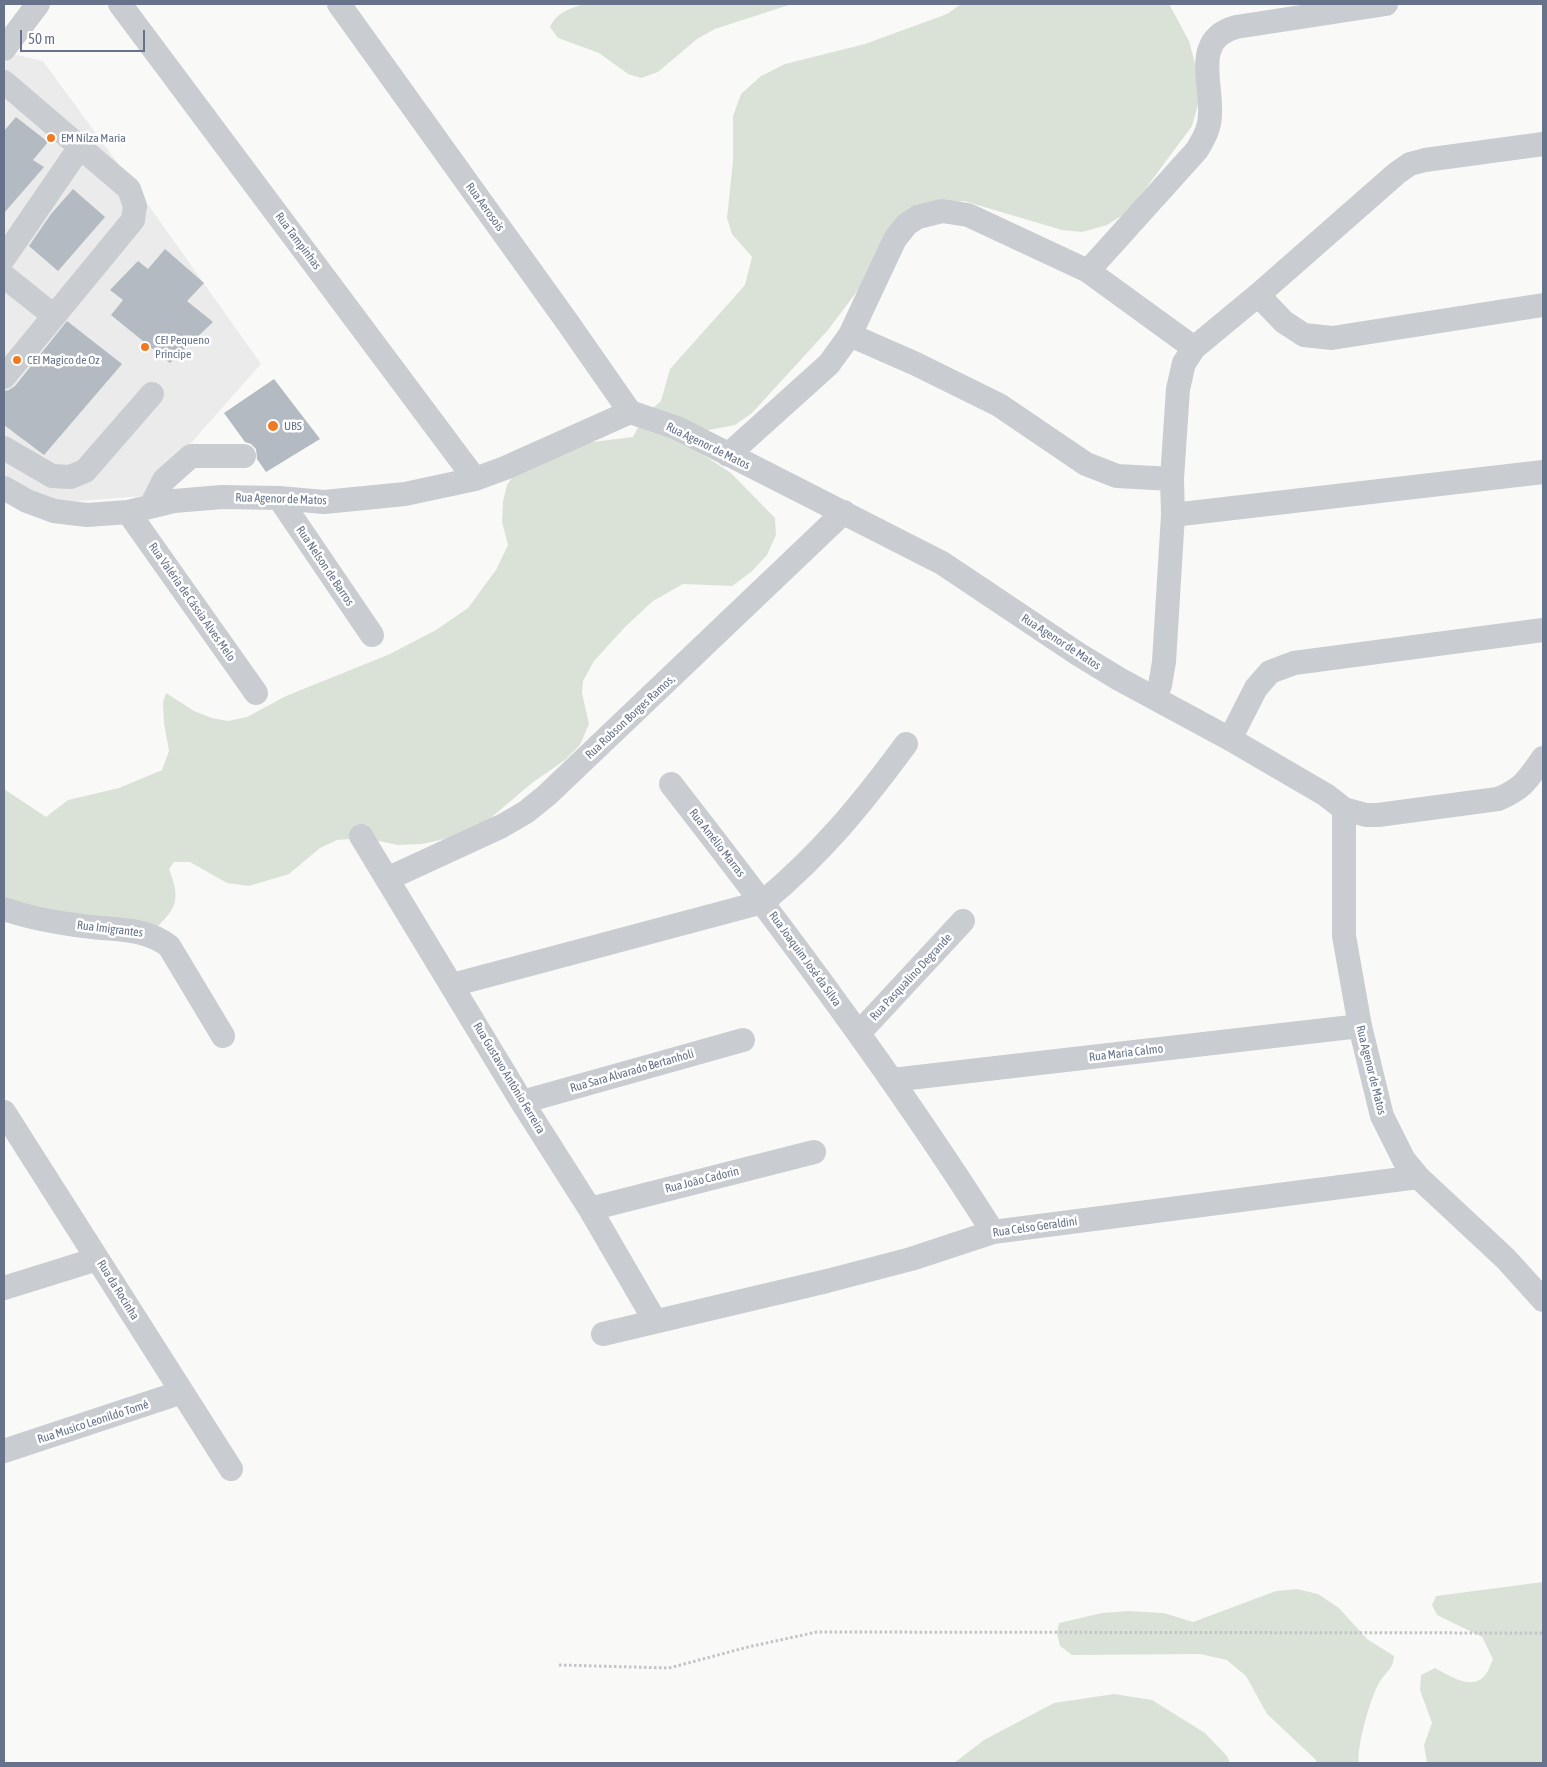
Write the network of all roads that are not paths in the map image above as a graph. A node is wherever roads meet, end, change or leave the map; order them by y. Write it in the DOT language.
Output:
graph roads {
  1 [pos="38,4"];
  2 [pos="120,4"];
  3 [pos="339,4"];
  4 [pos="1386,4"];
  5 [pos="4,49"];
  6 [pos="4,82"];
  7 [pos="1543,144"];
  8 [pos="80,147"];
  9 [pos="4,258"];
  10 [pos="1088,271"];
  11 [pos="4,276"];
  12 [pos="1258,295"];
  13 [pos="1543,305"];
  14 [pos="54,316"];
  15 [pos="850,336"];
  16 [pos="1194,348"];
  17 [pos="4,377"];
  18 [pos="152,394"];
  19 [pos="630,412"];
  20 [pos="4,448"];
  21 [pos="728,455"];
  22 [pos="244,456"];
  23 [pos="1543,472"];
  24 [pos="475,479"];
  25 [pos="1172,479"];
  26 [pos="4,488"];
  27 [pos="279,498"];
  28 [pos="151,506"];
  29 [pos="128,512"];
  30 [pos="844,512"];
  31 [pos="1172,515"];
  32 [pos="1543,630"];
  33 [pos="372,635"];
  34 [pos="256,693"];
  35 [pos="1155,698"];
  36 [pos="1230,739"];
  37 [pos="906,744"];
  38 [pos="1543,758"];
  39 [pos="671,784"];
  40 [pos="1344,809"];
  41 [pos="361,836"];
  42 [pos="387,879"];
  43 [pos="763,902"];
  44 [pos="4,909"];
  45 [pos="964,921"];
  46 [pos="452,985"];
  47 [pos="1360,1026"];
  48 [pos="859,1033"];
  49 [pos="223,1036"];
  50 [pos="743,1040"];
  51 [pos="892,1080"];
  52 [pos="522,1102"];
  53 [pos="6,1120"];
  54 [pos="814,1152"];
  55 [pos="1418,1177"];
  56 [pos="590,1209"];
  57 [pos="993,1232"];
  58 [pos="98,1258"];
  59 [pos="4,1288"];
  60 [pos="1543,1300"];
  61 [pos="655,1321"];
  62 [pos="603,1334"];
  63 [pos="182,1392"];
  64 [pos="4,1451"];
  65 [pos="231,1469"];
  1 -- 5 [label="street"];
  2 -- 24 [label="street, Rua Tampinhas"];
  3 -- 19 [label="street, Rua Aerosois"];
  4 -- 10 [label="street"];
  6 -- 8 [label="street"];
  7 -- 12 [label="street"];
  8 -- 9 [label="street"];
  8 -- 14 [label="street"];
  10 -- 15 [label="street"];
  10 -- 16 [label="street"];
  11 -- 14 [label="street"];
  12 -- 13 [label="street"];
  12 -- 16 [label="street"];
  14 -- 17 [label="street"];
  15 -- 21 [label="street"];
  15 -- 25 [label="street"];
  16 -- 25 [label="street"];
  18 -- 20 [label="street"];
  19 -- 21 [label="street, Rua Agenor de Matos"];
  19 -- 24 [label="street, Rua Agenor de Matos"];
  21 -- 30 [label="street, Rua Agenor de Matos"];
  22 -- 28 [label="street"];
  23 -- 31 [label="street"];
  24 -- 27 [label="street, Rua Agenor de Matos"];
  25 -- 31 [label="street"];
  26 -- 29 [label="street, Rua Agenor de Matos"];
  27 -- 28 [label="street, Rua Agenor de Matos"];
  27 -- 33 [label="street, Rua Nelson de Barros"];
  28 -- 29 [label="street, Rua Agenor de Matos"];
  29 -- 34 [label="street, Rua Valéria de Cássia Alves Melo"];
  30 -- 35 [label="street, Rua Agenor de Matos"];
  30 -- 42 [label="street, Rua Robson Borges Ramos,"];
  31 -- 35 [label="street"];
  32 -- 36 [label="street"];
  35 -- 36 [label="street, Rua Agenor de Matos"];
  36 -- 40 [label="street, Rua Agenor de Matos"];
  37 -- 43 [label="street"];
  38 -- 40 [label="street, Rua Agenor de Matos"];
  39 -- 43 [label="street, Rua Amélio Marras"];
  40 -- 47 [label="street, Rua Agenor de Matos"];
  41 -- 42 [label="street, Rua Gustavo Antônio Ferreira"];
  42 -- 46 [label="street, Rua Gustavo Antônio Ferreira"];
  43 -- 46 [label="street, Rua Joaquim José da Silva"];
  43 -- 48 [label="street, Rua Joaquim José da Silva"];
  44 -- 49 [label="street, Rua Imigrantes"];
  45 -- 48 [label="street, Rua Pasqualino Degrande"];
  46 -- 52 [label="street, Rua Gustavo Antônio Ferreira"];
  47 -- 51 [label="street, Rua Maria Calmo"];
  47 -- 55 [label="street, Rua Agenor de Matos"];
  48 -- 51 [label="street, Rua Joaquim José da Silva"];
  50 -- 52 [label="street, Rua Sara Alvarado Bertanholi"];
  51 -- 57 [label="street, Rua Joaquim José da Silva"];
  52 -- 56 [label="street, Rua Gustavo Antônio Ferreira"];
  53 -- 58 [label="street, Rua da Rocinha"];
  54 -- 56 [label="street, Rua João Cadorin"];
  55 -- 57 [label="street, Rua Celso Geraldini"];
  55 -- 60 [label="street, Rua Agenor de Matos"];
  56 -- 61 [label="street, Rua Gustavo Antônio Ferreira"];
  57 -- 61 [label="street, Rua Celso Geraldini"];
  58 -- 59 [label="street"];
  58 -- 63 [label="street, Rua da Rocinha"];
  61 -- 62 [label="street, Rua Celso Geraldini"];
  63 -- 64 [label="street, Rua Musico Leonildo Tomé"];
  63 -- 65 [label="street, Rua da Rocinha"];
}
